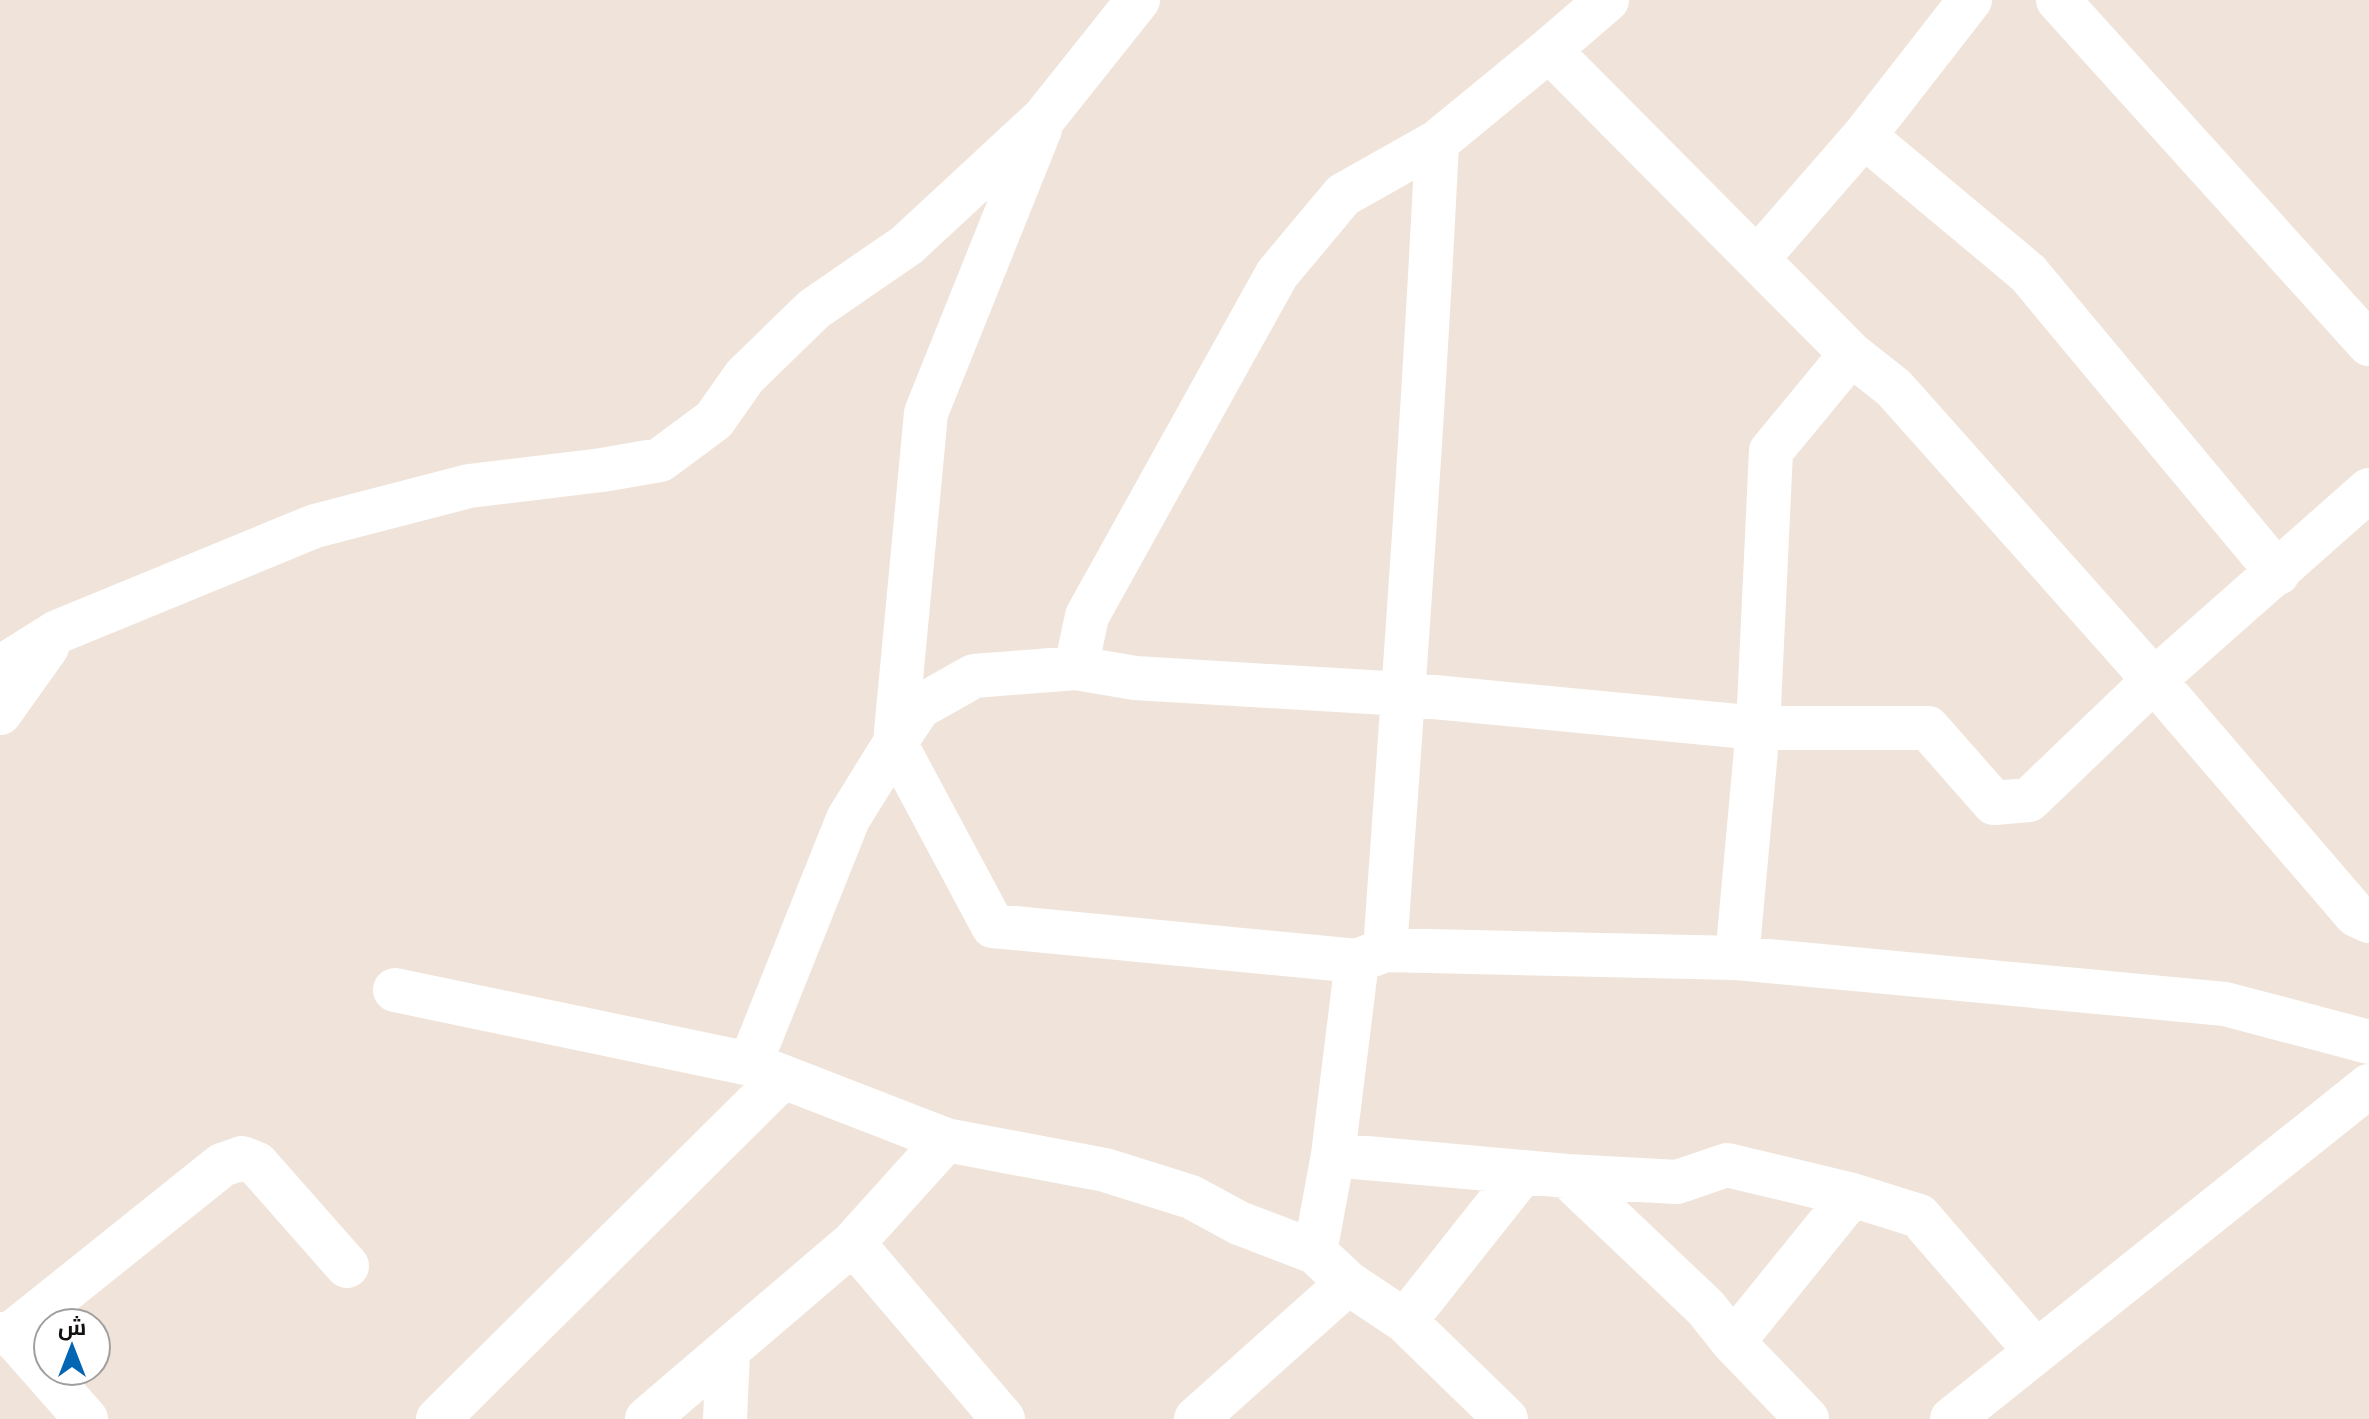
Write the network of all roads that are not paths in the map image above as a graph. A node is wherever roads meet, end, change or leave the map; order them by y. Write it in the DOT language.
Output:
graph roads {
  1 [pos="1138,0"];
  2 [pos="1607,0"];
  3 [pos="1970,0"];
  4 [pos="2058,0"];
  5 [pos="1549,50"];
  6 [pos="1044,118"];
  7 [pos="1864,136"];
  8 [pos="1437,142"];
  9 [pos="1757,259"];
  10 [pos="2369,344"];
  11 [pos="1851,354"];
  12 [pos="2369,490"];
  13 [pos="2278,573"];
  14 [pos="57,632"];
  15 [pos="0,668"];
  16 [pos="1076,668"];
  17 [pos="2154,680"];
  18 [pos="1403,694"];
  19 [pos="0,713"];
  20 [pos="1758,728"];
  21 [pos="895,743"];
  22 [pos="2369,921"];
  23 [pos="1371,955"];
  24 [pos="1737,958"];
  25 [pos="395,990"];
  26 [pos="2369,1042"];
  27 [pos="766,1070"];
  28 [pos="2369,1086"];
  29 [pos="946,1140"];
  30 [pos="1333,1155"];
  31 [pos="1523,1172"];
  32 [pos="1567,1176"];
  33 [pos="1852,1195"];
  34 [pos="853,1243"];
  35 [pos="1315,1252"];
  36 [pos="347,1266"];
  37 [pos="1348,1283"];
  38 [pos="1405,1321"];
  39 [pos="6,1334"];
  40 [pos="1733,1342"];
  41 [pos="2035,1350"];
  42 [pos="728,1352"];
  43 [pos="86,1419"];
  44 [pos="438,1419"];
  45 [pos="647,1419"];
  46 [pos="725,1419"];
  47 [pos="1003,1419"];
  48 [pos="1196,1419"];
  49 [pos="1506,1419"];
  50 [pos="1807,1419"];
  51 [pos="1952,1419"];
  1 -- 6 [label="street"];
  2 -- 5 [label="street"];
  3 -- 7 [label="street"];
  4 -- 10 [label="street"];
  5 -- 8 [label="street"];
  5 -- 9 [label="street"];
  6 -- 14 [label="street"];
  6 -- 21 [label="street"];
  7 -- 9 [label="street"];
  7 -- 13 [label="street"];
  8 -- 16 [label="street"];
  8 -- 18 [label="street"];
  9 -- 11 [label="street"];
  11 -- 17 [label="street"];
  11 -- 20 [label="street"];
  12 -- 13 [label="street"];
  13 -- 17 [label="street"];
  14 -- 15 [label="street"];
  14 -- 19 [label="street"];
  16 -- 18 [label="street"];
  16 -- 21 [label="street"];
  17 -- 20 [label="street"];
  17 -- 22 [label="street"];
  18 -- 20 [label="street"];
  18 -- 23 [label="street"];
  20 -- 24 [label="street"];
  21 -- 23 [label="street"];
  21 -- 27 [label="street"];
  23 -- 24 [label="street"];
  23 -- 30 [label="street"];
  24 -- 26 [label="street"];
  25 -- 27 [label="street"];
  27 -- 29 [label="street"];
  27 -- 44 [label="street"];
  28 -- 41 [label="street"];
  29 -- 34 [label="street"];
  29 -- 35 [label="street"];
  30 -- 31 [label="street"];
  30 -- 35 [label="street"];
  31 -- 32 [label="street"];
  31 -- 38 [label="street"];
  32 -- 33 [label="street"];
  32 -- 40 [label="street"];
  33 -- 40 [label="street"];
  33 -- 41 [label="street"];
  34 -- 42 [label="street"];
  34 -- 47 [label="street"];
  35 -- 37 [label="street"];
  36 -- 39 [label="street"];
  37 -- 38 [label="street"];
  37 -- 48 [label="street"];
  38 -- 49 [label="street"];
  39 -- 43 [label="street"];
  40 -- 50 [label="street"];
  41 -- 51 [label="street"];
  42 -- 45 [label="street"];
  42 -- 46 [label="street"];
}
